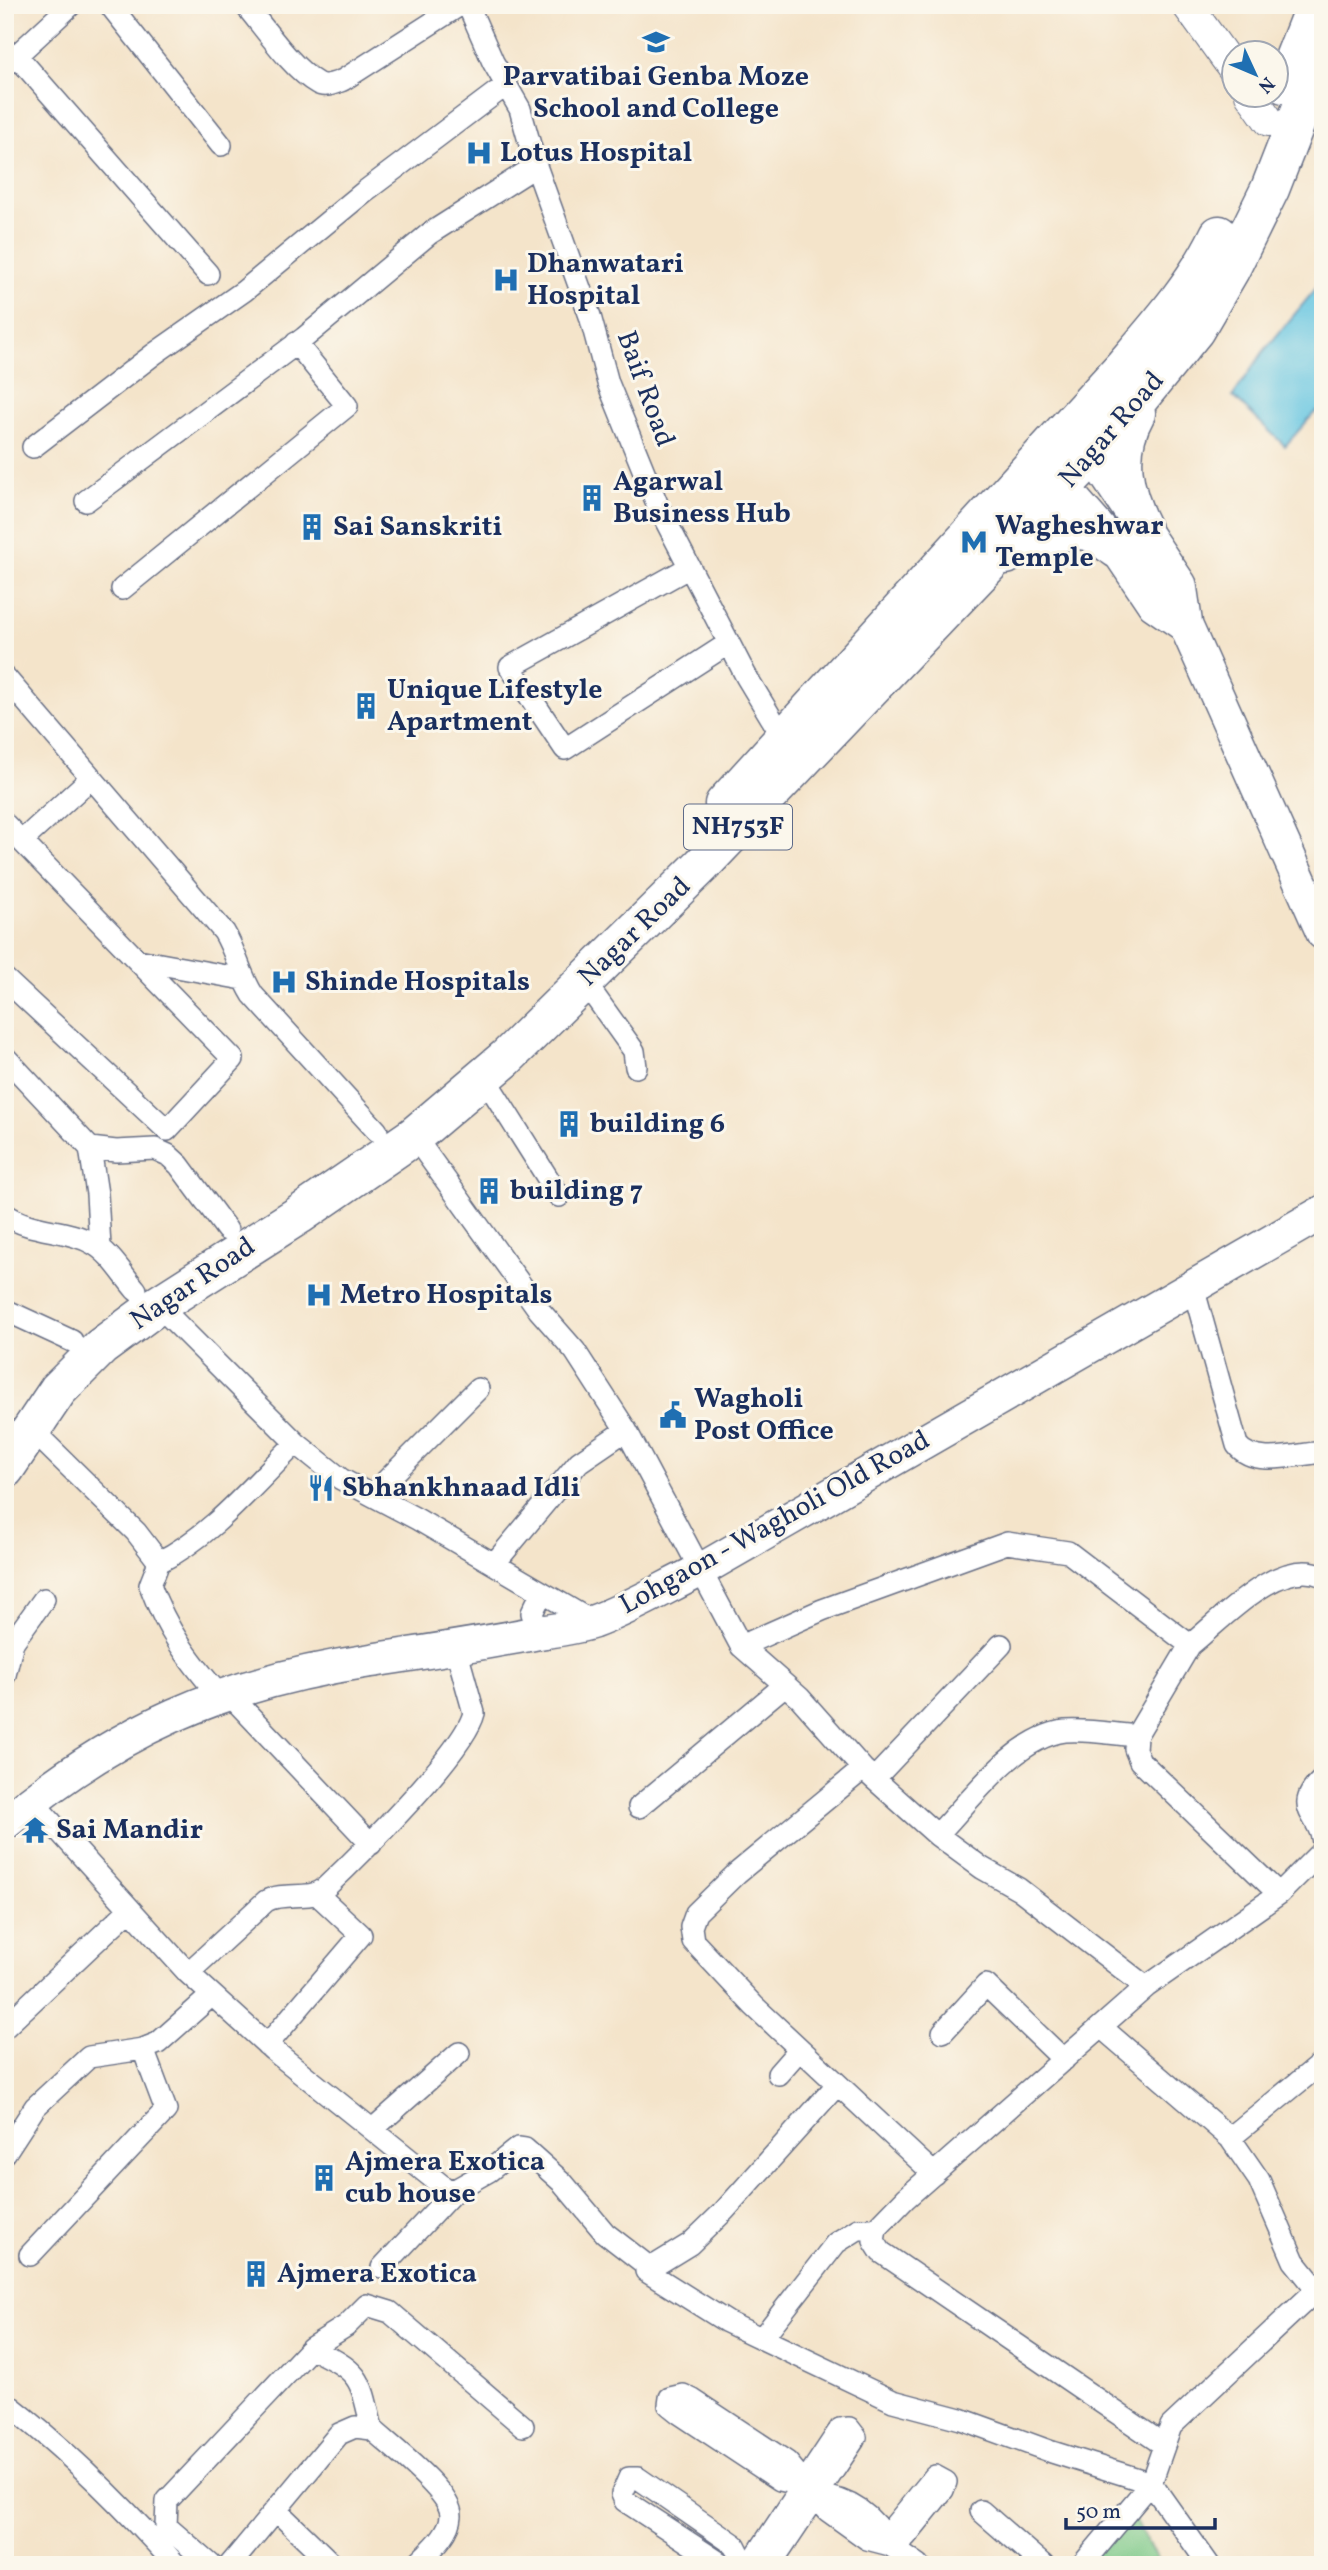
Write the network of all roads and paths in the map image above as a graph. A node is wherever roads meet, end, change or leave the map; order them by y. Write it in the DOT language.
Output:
graph roads {
  1 [pos="71,5"];
  2 [pos="110,5"];
  3 [pos="245,5"];
  4 [pos="460,5"];
  5 [pos="468,5"];
  6 [pos="1187,5"];
  7 [pos="1315,5"];
  8 [pos="1220,51"];
  9 [pos="1290,52"];
  10 [pos="1321,60"];
  11 [pos="11,61"];
  12 [pos="506,85"];
  13 [pos="1260,108"];
  14 [pos="221,145"];
  15 [pos="536,166"];
  16 [pos="208,274"];
  17 [pos="296,342"];
  18 [pos="1149,390"];
  19 [pos="1083,440"];
  20 [pos="33,447"];
  21 [pos="1051,474"];
  22 [pos="86,501"];
  23 [pos="1129,539"];
  24 [pos="688,568"];
  25 [pos="975,578"];
  26 [pos="122,589"];
  27 [pos="729,643"];
  28 [pos="5,677"];
  29 [pos="784,739"];
  30 [pos="91,778"];
  31 [pos="5,824"];
  32 [pos="22,841"];
  33 [pos="1323,933"];
  34 [pos="138,960"];
  35 [pos="5,979"];
  36 [pos="243,979"];
  37 [pos="584,981"];
  38 [pos="5,1057"];
  39 [pos="636,1068"];
  40 [pos="484,1077"];
  41 [pos="377,1131"];
  42 [pos="414,1136"];
  43 [pos="90,1148"];
  44 [pos="559,1196"];
  45 [pos="1323,1212"];
  46 [pos="5,1213"];
  47 [pos="227,1230"];
  48 [pos="100,1247"];
  49 [pos="1194,1287"];
  50 [pos="147,1297"];
  51 [pos="5,1310"];
  52 [pos="72,1341"];
  53 [pos="478,1389"];
  54 [pos="18,1423"];
  55 [pos="625,1430"];
  56 [pos="296,1443"];
  57 [pos="1323,1452"];
  58 [pos="5,1469"];
  59 [pos="372,1495"];
  60 [pos="159,1562"];
  61 [pos="494,1564"];
  62 [pos="699,1571"];
  63 [pos="1323,1576"];
  64 [pos="542,1592"];
  65 [pos="44,1599"];
  66 [pos="593,1622"];
  67 [pos="538,1633"];
  68 [pos="1001,1645"];
  69 [pos="1190,1645"];
  70 [pos="741,1646"];
  71 [pos="456,1649"];
  72 [pos="5,1675"];
  73 [pos="785,1685"];
  74 [pos="224,1694"];
  75 [pos="1136,1736"];
  76 [pos="868,1774"];
  77 [pos="1323,1779"];
  78 [pos="32,1801"];
  79 [pos="639,1807"];
  80 [pos="5,1824"];
  81 [pos="937,1835"];
  82 [pos="371,1844"];
  83 [pos="1321,1856"];
  84 [pos="317,1894"];
  85 [pos="1279,1894"];
  86 [pos="130,1909"];
  87 [pos="188,1973"];
  88 [pos="1146,1987"];
  89 [pos="212,1995"];
  90 [pos="5,2027"];
  91 [pos="1101,2027"];
  92 [pos="943,2032"];
  93 [pos="267,2045"];
  94 [pos="143,2049"];
  95 [pos="799,2050"];
  96 [pos="459,2053"];
  97 [pos="1064,2060"];
  98 [pos="1323,2062"];
  99 [pos="778,2074"];
  100 [pos="836,2086"];
  101 [pos="374,2128"];
  102 [pos="1230,2138"];
  103 [pos="5,2153"];
  104 [pos="934,2174"];
  105 [pos="455,2190"];
  106 [pos="876,2229"];
  107 [pos="30,2255"];
  108 [pos="649,2267"];
  109 [pos="382,2268"];
  110 [pos="1321,2290"];
  111 [pos="762,2339"];
  112 [pos="311,2348"];
  113 [pos="5,2402"];
  114 [pos="523,2426"];
  115 [pos="372,2429"];
  116 [pos="1164,2445"];
  117 [pos="1151,2483"];
  118 [pos="809,2490"];
  119 [pos="277,2511"];
  120 [pos="981,2511"];
  121 [pos="176,2565"];
  122 [pos="211,2565"];
  123 [pos="230,2565"];
  124 [pos="333,2565"];
  125 [pos="416,2565"];
  126 [pos="723,2565"];
  127 [pos="745,2565"];
  128 [pos="750,2565"];
  129 [pos="770,2565"];
  130 [pos="919,2565"];
  131 [pos="1043,2565"];
  132 [pos="1082,2565"];
  133 [pos="1209,2565"];
  1 -- 11 [label="street"];
  2 -- 14 [label="street"];
  3 -- 4 [label="street"];
  5 -- 12 [label="street, Baif Road"];
  6 -- 8 [label="street"];
  7 -- 9 [label="highway, Nagar Road / NH753F"];
  10 -- 18 [label="highway, Nagar Road / NH753F"];
  11 -- 16 [label="street"];
  12 -- 15 [label="street, Baif Road"];
  12 -- 20 [label="street"];
  13 -- 19 [label="highway, Nagar Road / NH753F"];
  15 -- 17 [label="street"];
  15 -- 24 [label="street, Baif Road"];
  17 -- 22 [label="street"];
  17 -- 26 [label="street"];
  18 -- 19 [label="highway, Nagar Road / NH753F"];
  18 -- 23 [label="highway"];
  19 -- 21 [label="highway, Nagar Road / NH753F"];
  19 -- 23 [label="main road"];
  21 -- 23 [label="main road"];
  21 -- 25 [label="highway, Nagar Road / NH753F"];
  21 -- 29 [label="highway, Nagar Road / NH753F"];
  23 -- 25 [label="highway"];
  23 -- 33 [label="main road"];
  24 -- 27 [label="street, Baif Road"];
  24 -- 27 [label="street"];
  25 -- 37 [label="highway, Nagar Road / NH753F"];
  27 -- 29 [label="street, Baif Road"];
  28 -- 30 [label="street"];
  29 -- 41 [label="highway, Nagar Road / NH753F"];
  30 -- 32 [label="street"];
  30 -- 36 [label="street"];
  31 -- 32 [label="street"];
  32 -- 34 [label="street"];
  34 -- 35 [label="street"];
  34 -- 36 [label="street"];
  36 -- 41 [label="street"];
  37 -- 39 [label="street"];
  37 -- 40 [label="highway, Nagar Road / NH753F"];
  38 -- 43 [label="street"];
  40 -- 42 [label="highway, Nagar Road / NH753F"];
  40 -- 44 [label="street"];
  41 -- 47 [label="highway, Nagar Road / NH753F"];
  42 -- 50 [label="highway, Nagar Road / NH753F"];
  42 -- 55 [label="street"];
  43 -- 47 [label="street"];
  43 -- 48 [label="street"];
  45 -- 49 [label="main road, Lohgaon - Wagholi Old Road"];
  46 -- 48 [label="street"];
  47 -- 50 [label="highway, Nagar Road / NH753F"];
  48 -- 50 [label="street"];
  49 -- 57 [label="street"];
  49 -- 62 [label="main road, Lohgaon - Wagholi Old Road"];
  50 -- 52 [label="highway, Nagar Road / NH753F"];
  50 -- 54 [label="highway, Nagar Road / NH753F"];
  50 -- 56 [label="street"];
  51 -- 52 [label="street"];
  52 -- 54 [label="highway, Nagar Road / NH753F"];
  53 -- 59 [label="street"];
  54 -- 58 [label="highway, Nagar Road / NH753F"];
  54 -- 60 [label="street"];
  55 -- 61 [label="street"];
  55 -- 62 [label="street"];
  56 -- 59 [label="street"];
  56 -- 60 [label="street"];
  59 -- 61 [label="street"];
  60 -- 74 [label="street"];
  61 -- 64 [label="street"];
  62 -- 66 [label="main road, Lohgaon - Wagholi Old Road"];
  62 -- 70 [label="street"];
  63 -- 69 [label="street"];
  64 -- 66 [label="street"];
  64 -- 67 [label="street"];
  65 -- 72 [label="street"];
  66 -- 67 [label="main road, Lohgaon - Wagholi Old Road"];
  67 -- 71 [label="main road, Lohgaon - Wagholi Old Road"];
  68 -- 76 [label="street"];
  69 -- 70 [label="street"];
  69 -- 75 [label="street"];
  70 -- 73 [label="street"];
  71 -- 74 [label="main road, Lohgaon - Wagholi Old Road"];
  71 -- 82 [label="street"];
  73 -- 76 [label="street"];
  73 -- 79 [label="street"];
  74 -- 78 [label="main road, Lohgaon - Wagholi Old Road"];
  74 -- 82 [label="street"];
  75 -- 81 [label="street"];
  75 -- 85 [label="street"];
  76 -- 81 [label="street"];
  76 -- 95 [label="street"];
  77 -- 83 [label="street"];
  78 -- 80 [label="main road, Lohgaon - Wagholi Old Road"];
  78 -- 86 [label="street"];
  81 -- 88 [label="street"];
  82 -- 84 [label="street"];
  83 -- 85 [label="street"];
  84 -- 87 [label="street"];
  84 -- 93 [label="street"];
  85 -- 88 [label="street"];
  86 -- 87 [label="street"];
  86 -- 90 [label="street"];
  87 -- 89 [label="street"];
  88 -- 91 [label="street"];
  89 -- 93 [label="street"];
  89 -- 94 [label="street"];
  91 -- 97 [label="street"];
  91 -- 102 [label="street"];
  92 -- 97 [label="street"];
  93 -- 101 [label="street"];
  94 -- 103 [label="street"];
  94 -- 107 [label="street"];
  95 -- 99 [label="street"];
  95 -- 100 [label="street"];
  96 -- 101 [label="street"];
  97 -- 104 [label="street"];
  98 -- 102 [label="street"];
  100 -- 104 [label="street"];
  100 -- 108 [label="street"];
  101 -- 105 [label="street"];
  102 -- 110 [label="street"];
  104 -- 106 [label="street"];
  105 -- 108 [label="street"];
  105 -- 109 [label="street"];
  106 -- 111 [label="street"];
  106 -- 116 [label="street"];
  108 -- 111 [label="street"];
  110 -- 116 [label="street"];
  111 -- 117 [label="street"];
  112 -- 114 [label="street"];
  112 -- 115 [label="street"];
  112 -- 122 [label="street"];
  113 -- 121 [label="street"];
  115 -- 119 [label="street"];
  115 -- 125 [label="street"];
  116 -- 117 [label="street"];
  117 -- 132 [label="street"];
  117 -- 133 [label="street"];
  118 -- 118 [label="street"];
  118 -- 128 [label="street"];
  118 -- 129 [label="street"];
  118 -- 130 [label="street"];
  119 -- 123 [label="street"];
  119 -- 124 [label="street"];
  120 -- 131 [label="street"];
  126 -- 127 [label="street"];
}
